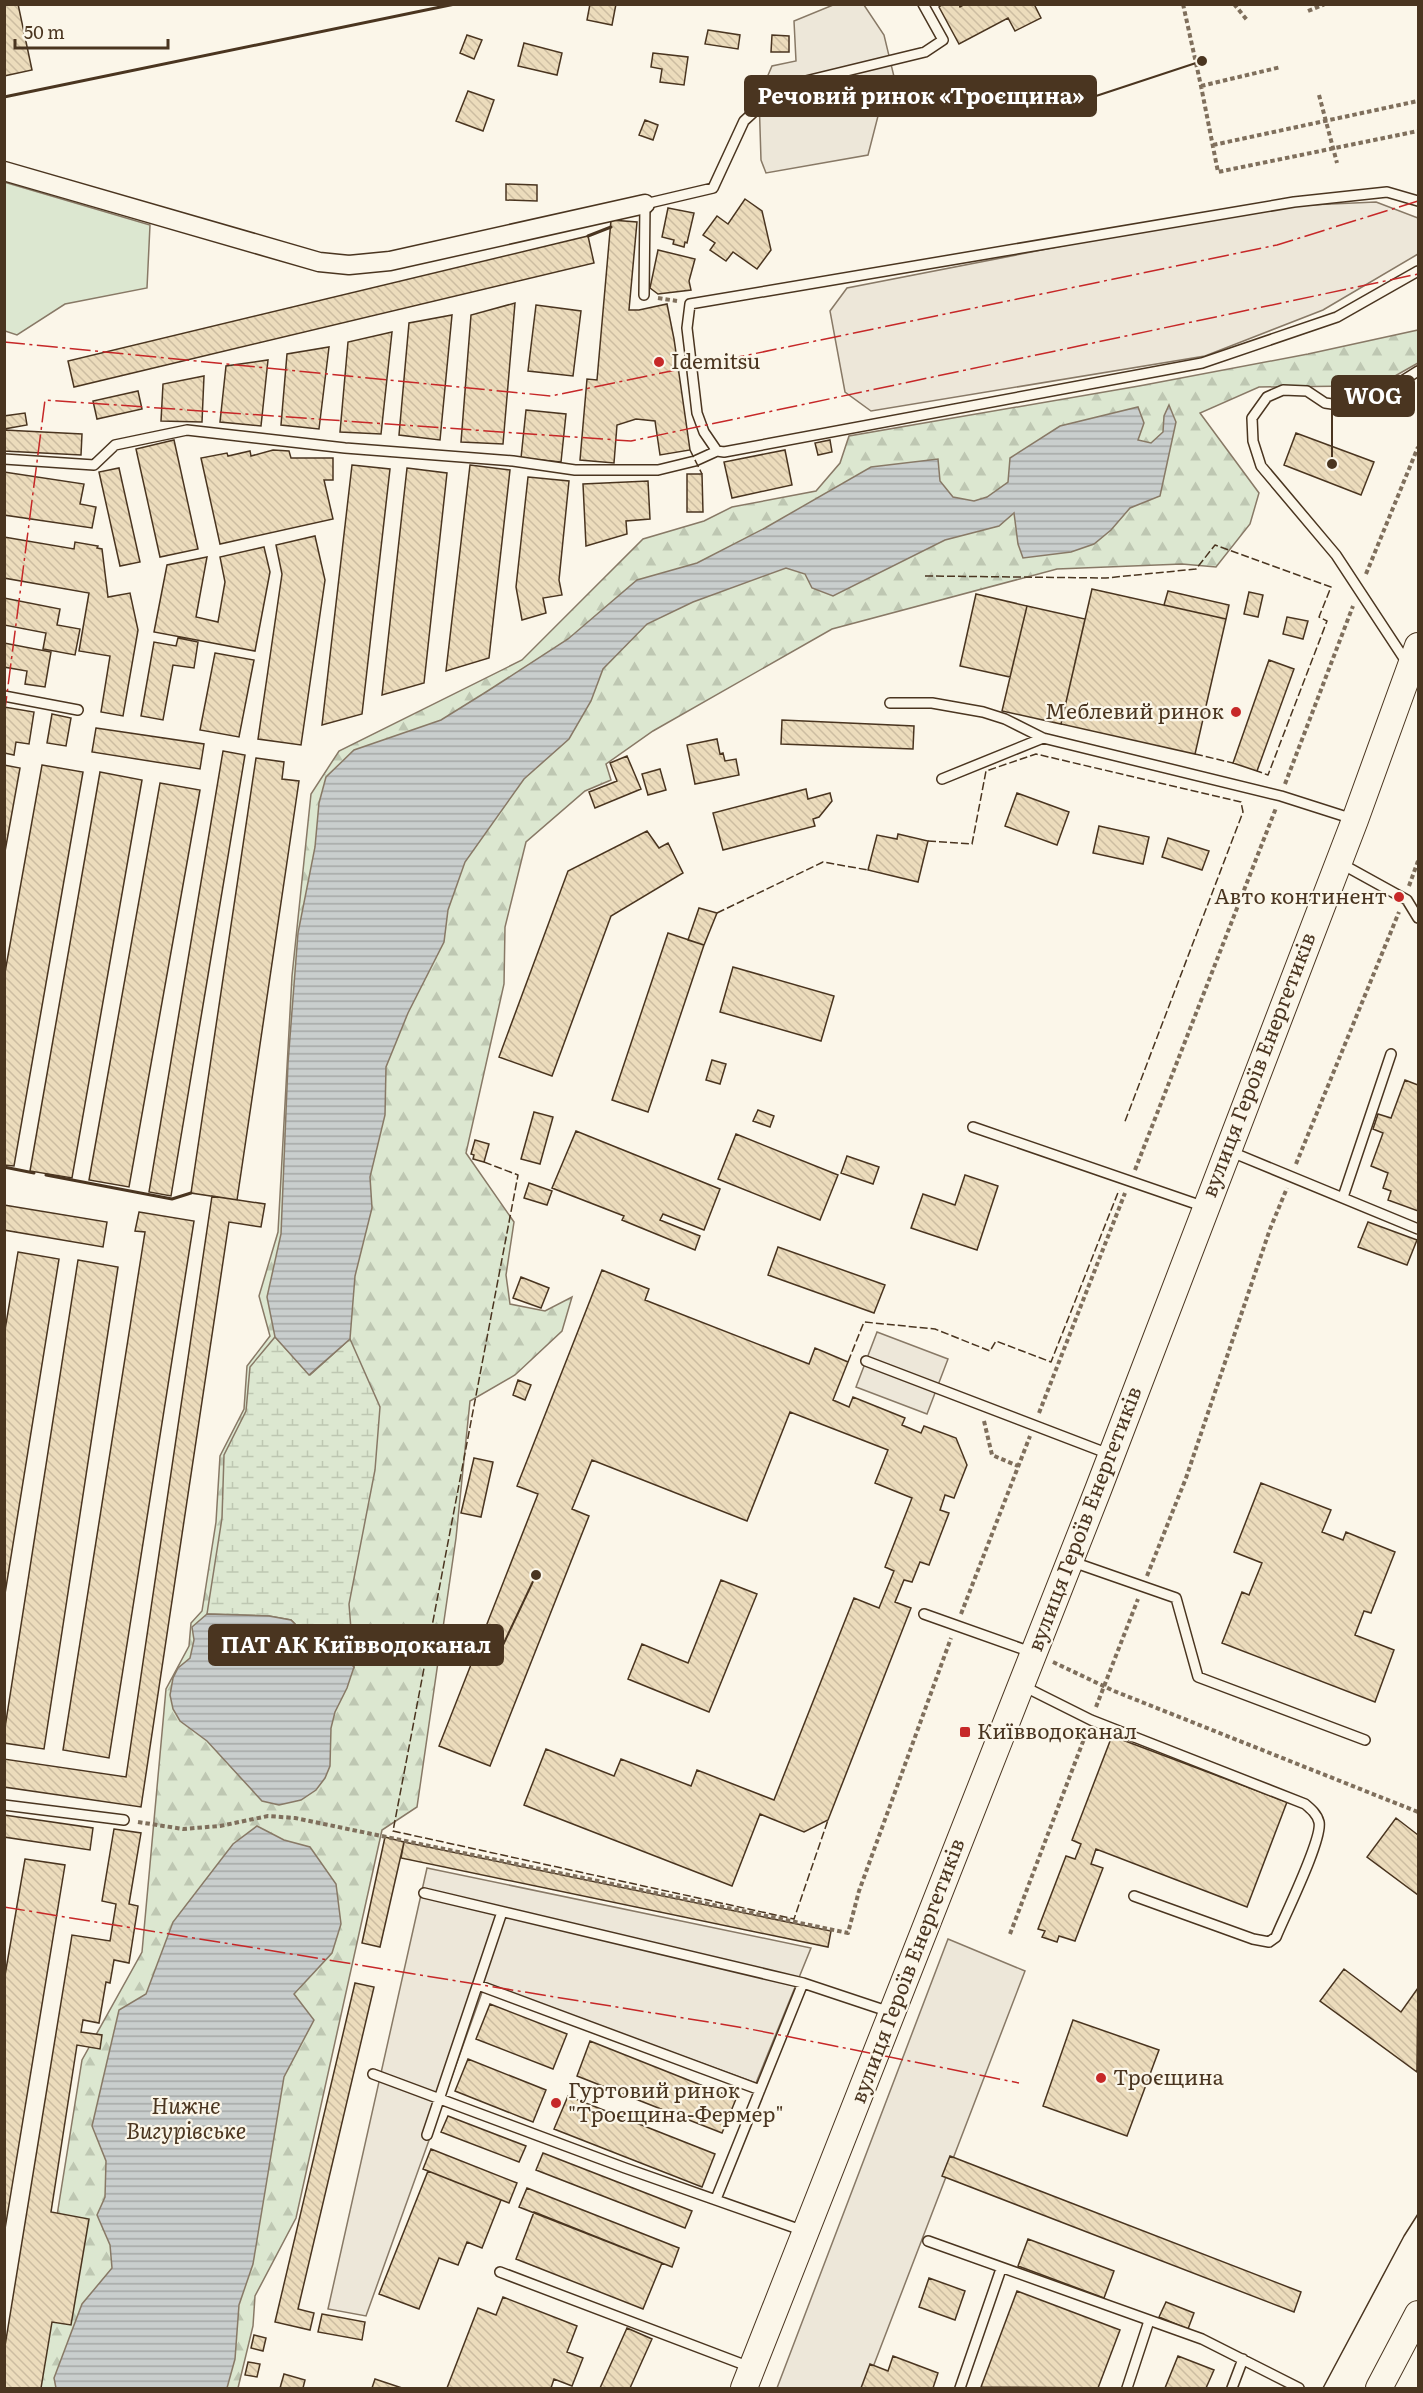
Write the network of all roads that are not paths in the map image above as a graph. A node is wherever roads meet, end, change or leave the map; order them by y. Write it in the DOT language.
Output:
graph roads {
  1 [pos="923,4"];
  2 [pos="4,171"];
  3 [pos="1419,201"];
  4 [pos="645,204"];
  5 [pos="1419,271"];
  6 [pos="644,295"];
  7 [pos="1419,371"];
  8 [pos="717,451"];
  9 [pos="4,459"];
  10 [pos="1414,657"];
  11 [pos="4,696"];
  12 [pos="890,703"];
  13 [pos="78,710"];
  14 [pos="1043,738"];
  15 [pos="942,779"];
  16 [pos="1355,820"];
  17 [pos="1337,861"];
  18 [pos="1419,918"];
  19 [pos="1391,1054"];
  20 [pos="973,1127"];
  21 [pos="1227,1150"];
  22 [pos="1343,1197"];
  23 [pos="1205,1207"];
  24 [pos="1419,1229"];
  25 [pos="866,1360"];
  26 [pos="1111,1455"];
  27 [pos="1070,1561"];
  28 [pos="924,1614"];
  29 [pos="1033,1653"];
  30 [pos="1021,1685"];
  31 [pos="1365,1740"];
  32 [pos="4,1805"];
  33 [pos="124,1820"];
  34 [pos="424,1893"];
  35 [pos="1134,1896"];
  36 [pos="502,1912"];
  37 [pos="803,1983"];
  38 [pos="478,1984"];
  39 [pos="892,2013"];
  40 [pos="373,2074"];
  41 [pos="760,2090"];
  42 [pos="439,2098"];
  43 [pos="427,2135"];
  44 [pos="716,2199"];
  45 [pos="806,2231"];
  46 [pos="928,2241"];
  47 [pos="1001,2269"];
  48 [pos="500,2272"];
  49 [pos="1419,2314"];
  50 [pos="1149,2321"];
  51 [pos="1243,2359"];
  52 [pos="748,2378"];
  53 [pos="960,2388"];
  54 [pos="1127,2388"];
  55 [pos="1232,2388"];
  56 [pos="1299,2388"];
  57 [pos="1379,2388"];
  1 -- 4 [label="lane"];
  2 -- 4 [label="street"];
  3 -- 8 [label="lane"];
  4 -- 6 [label="lane"];
  5 -- 8 [label="lane"];
  7 -- 10 [label="lane"];
  8 -- 9 [label="lane"];
  10 -- 16 [label="street, вулиця Героїв Енергетиків"];
  11 -- 13 [label="lane"];
  12 -- 14 [label="lane"];
  14 -- 15 [label="lane"];
  14 -- 16 [label="lane"];
  16 -- 17 [label="street, вулиця Героїв Енергетиків"];
  17 -- 18 [label="lane"];
  17 -- 21 [label="street, вулиця Героїв Енергетиків"];
  19 -- 22 [label="lane"];
  20 -- 23 [label="lane"];
  21 -- 22 [label="lane"];
  21 -- 23 [label="street, вулиця Героїв Енергетиків"];
  22 -- 24 [label="lane"];
  23 -- 26 [label="street, вулиця Героїв Енергетиків"];
  25 -- 26 [label="lane"];
  26 -- 27 [label="street, вулиця Героїв Енергетиків"];
  27 -- 29 [label="street, вулиця Героїв Енергетиків"];
  27 -- 31 [label="lane"];
  28 -- 29 [label="lane"];
  29 -- 30 [label="street, вулиця Героїв Енергетиків"];
  30 -- 35 [label="lane"];
  30 -- 39 [label="street, вулиця Героїв Енергетиків"];
  32 -- 33 [label="lane"];
  34 -- 36 [label="lane"];
  36 -- 37 [label="lane"];
  36 -- 38 [label="lane"];
  37 -- 39 [label="lane"];
  37 -- 41 [label="lane"];
  38 -- 41 [label="lane"];
  38 -- 42 [label="lane"];
  39 -- 45 [label="street, вулиця Героїв Енергетиків"];
  40 -- 42 [label="lane"];
  41 -- 44 [label="lane"];
  42 -- 43 [label="lane"];
  42 -- 44 [label="lane"];
  44 -- 45 [label="lane"];
  45 -- 52 [label="street, вулиця Героїв Енергетиків"];
  46 -- 47 [label="lane"];
  47 -- 50 [label="lane"];
  47 -- 53 [label="lane"];
  48 -- 52 [label="lane"];
  49 -- 57 [label="street"];
  50 -- 51 [label="lane"];
  50 -- 54 [label="lane"];
  51 -- 55 [label="lane"];
  51 -- 56 [label="lane"];
}
